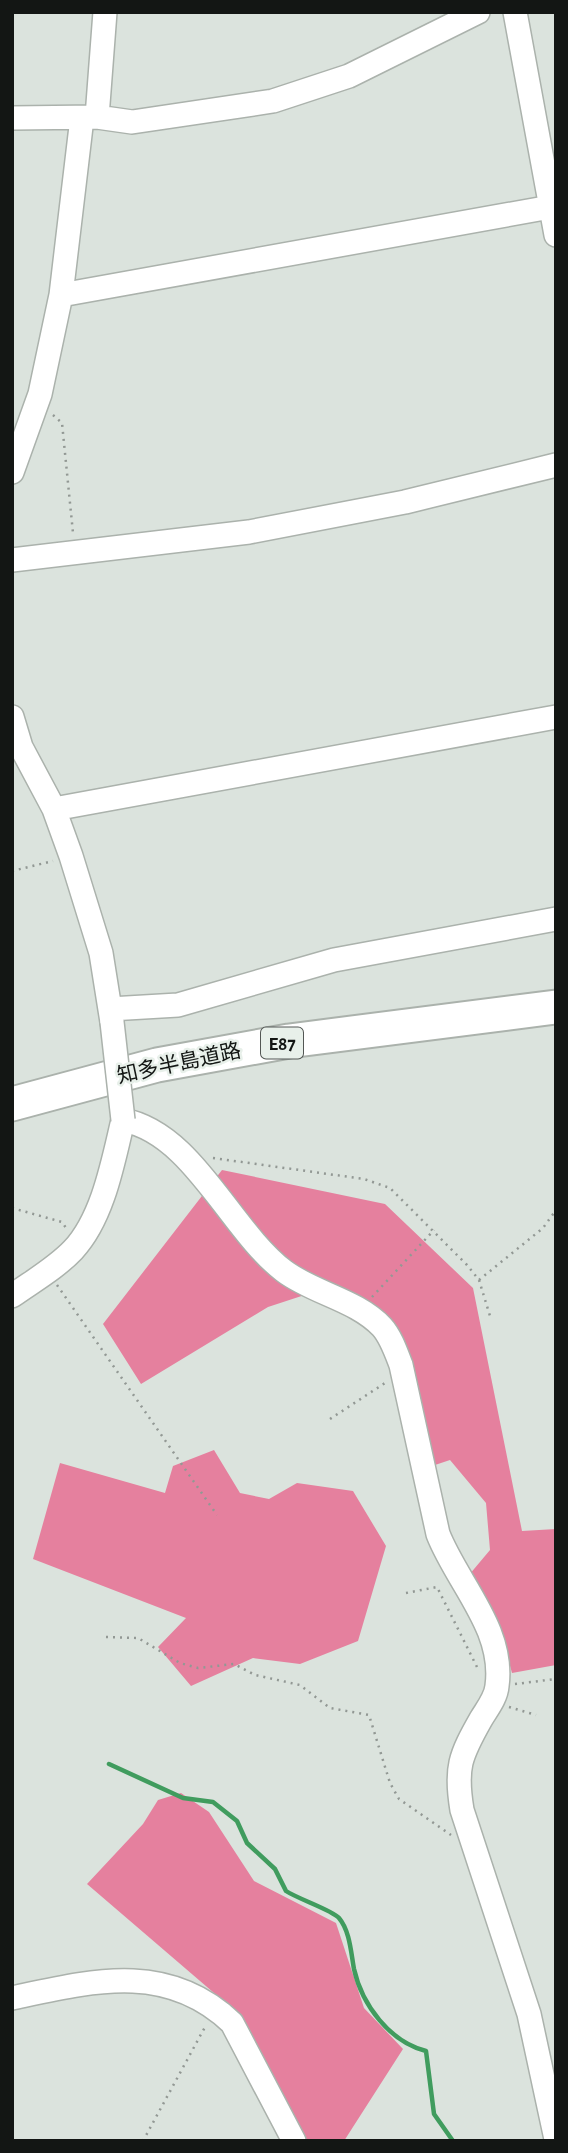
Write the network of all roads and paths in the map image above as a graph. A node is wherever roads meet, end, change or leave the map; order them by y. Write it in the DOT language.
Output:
graph roads {
  1 [pos="105,12"];
  2 [pos="478,12"];
  3 [pos="515,12"];
  4 [pos="12,118"];
  5 [pos="90,118"];
  6 [pos="553,207"];
  7 [pos="556,235"];
  8 [pos="61,295"];
  9 [pos="36,407"];
  10 [pos="556,466"];
  11 [pos="12,472"];
  12 [pos="73,536"];
  13 [pos="12,560"];
  14 [pos="12,717"];
  15 [pos="556,717"];
  16 [pos="54,809"];
  17 [pos="71,856"];
  18 [pos="12,872"];
  19 [pos="556,919"];
  20 [pos="556,985"];
  21 [pos="556,1007"];
  22 [pos="111,1015"];
  23 [pos="12,1080"];
  24 [pos="12,1104"];
  25 [pos="123,1120"];
  26 [pos="189,1163"];
  27 [pos="12,1208"];
  28 [pos="556,1210"];
  29 [pos="434,1230"];
  30 [pos="65,1236"];
  31 [pos="46,1272"];
  32 [pos="479,1280"];
  33 [pos="12,1296"];
  34 [pos="359,1311"];
  35 [pos="490,1316"];
  36 [pos="407,1396"];
  37 [pos="330,1419"];
  38 [pos="218,1515"];
  39 [pos="406,1593"];
  40 [pos="106,1637"];
  41 [pos="556,1679"];
  42 [pos="495,1694"];
  43 [pos="536,1715"];
  44 [pos="473,1844"];
  45 [pos="12,1998"];
  46 [pos="214,2007"];
  47 [pos="556,2139"];
  48 [pos="143,2141"];
  49 [pos="294,2141"];
  1 -- 5 [label="street"];
  2 -- 5 [label="street"];
  3 -- 6 [label="street"];
  4 -- 5 [label="street"];
  5 -- 8 [label="street"];
  6 -- 7 [label="street"];
  6 -- 8 [label="street"];
  8 -- 9 [label="street"];
  9 -- 11 [label="street"];
  9 -- 12 [label="path"];
  10 -- 13 [label="street"];
  14 -- 16 [label="street"];
  15 -- 16 [label="street"];
  16 -- 17 [label="street"];
  17 -- 18 [label="path"];
  17 -- 22 [label="street"];
  19 -- 22 [label="street"];
  20 -- 23 [label="highway, 知多半島道路 / E87"];
  21 -- 24 [label="highway, 知多半島道路 / E87"];
  22 -- 25 [label="street, bridge"];
  25 -- 26 [label="street"];
  25 -- 31 [label="street"];
  26 -- 29 [label="path"];
  26 -- 34 [label="street"];
  27 -- 30 [label="path"];
  28 -- 32 [label="path"];
  29 -- 32 [label="path"];
  29 -- 34 [label="path"];
  31 -- 33 [label="street"];
  31 -- 38 [label="path"];
  32 -- 35 [label="path"];
  34 -- 36 [label="street"];
  36 -- 37 [label="path"];
  36 -- 42 [label="street"];
  39 -- 42 [label="path"];
  40 -- 44 [label="path"];
  41 -- 42 [label="path"];
  42 -- 43 [label="path"];
  42 -- 44 [label="street"];
  44 -- 47 [label="street"];
  45 -- 46 [label="street"];
  46 -- 48 [label="path"];
  46 -- 49 [label="street"];
}
